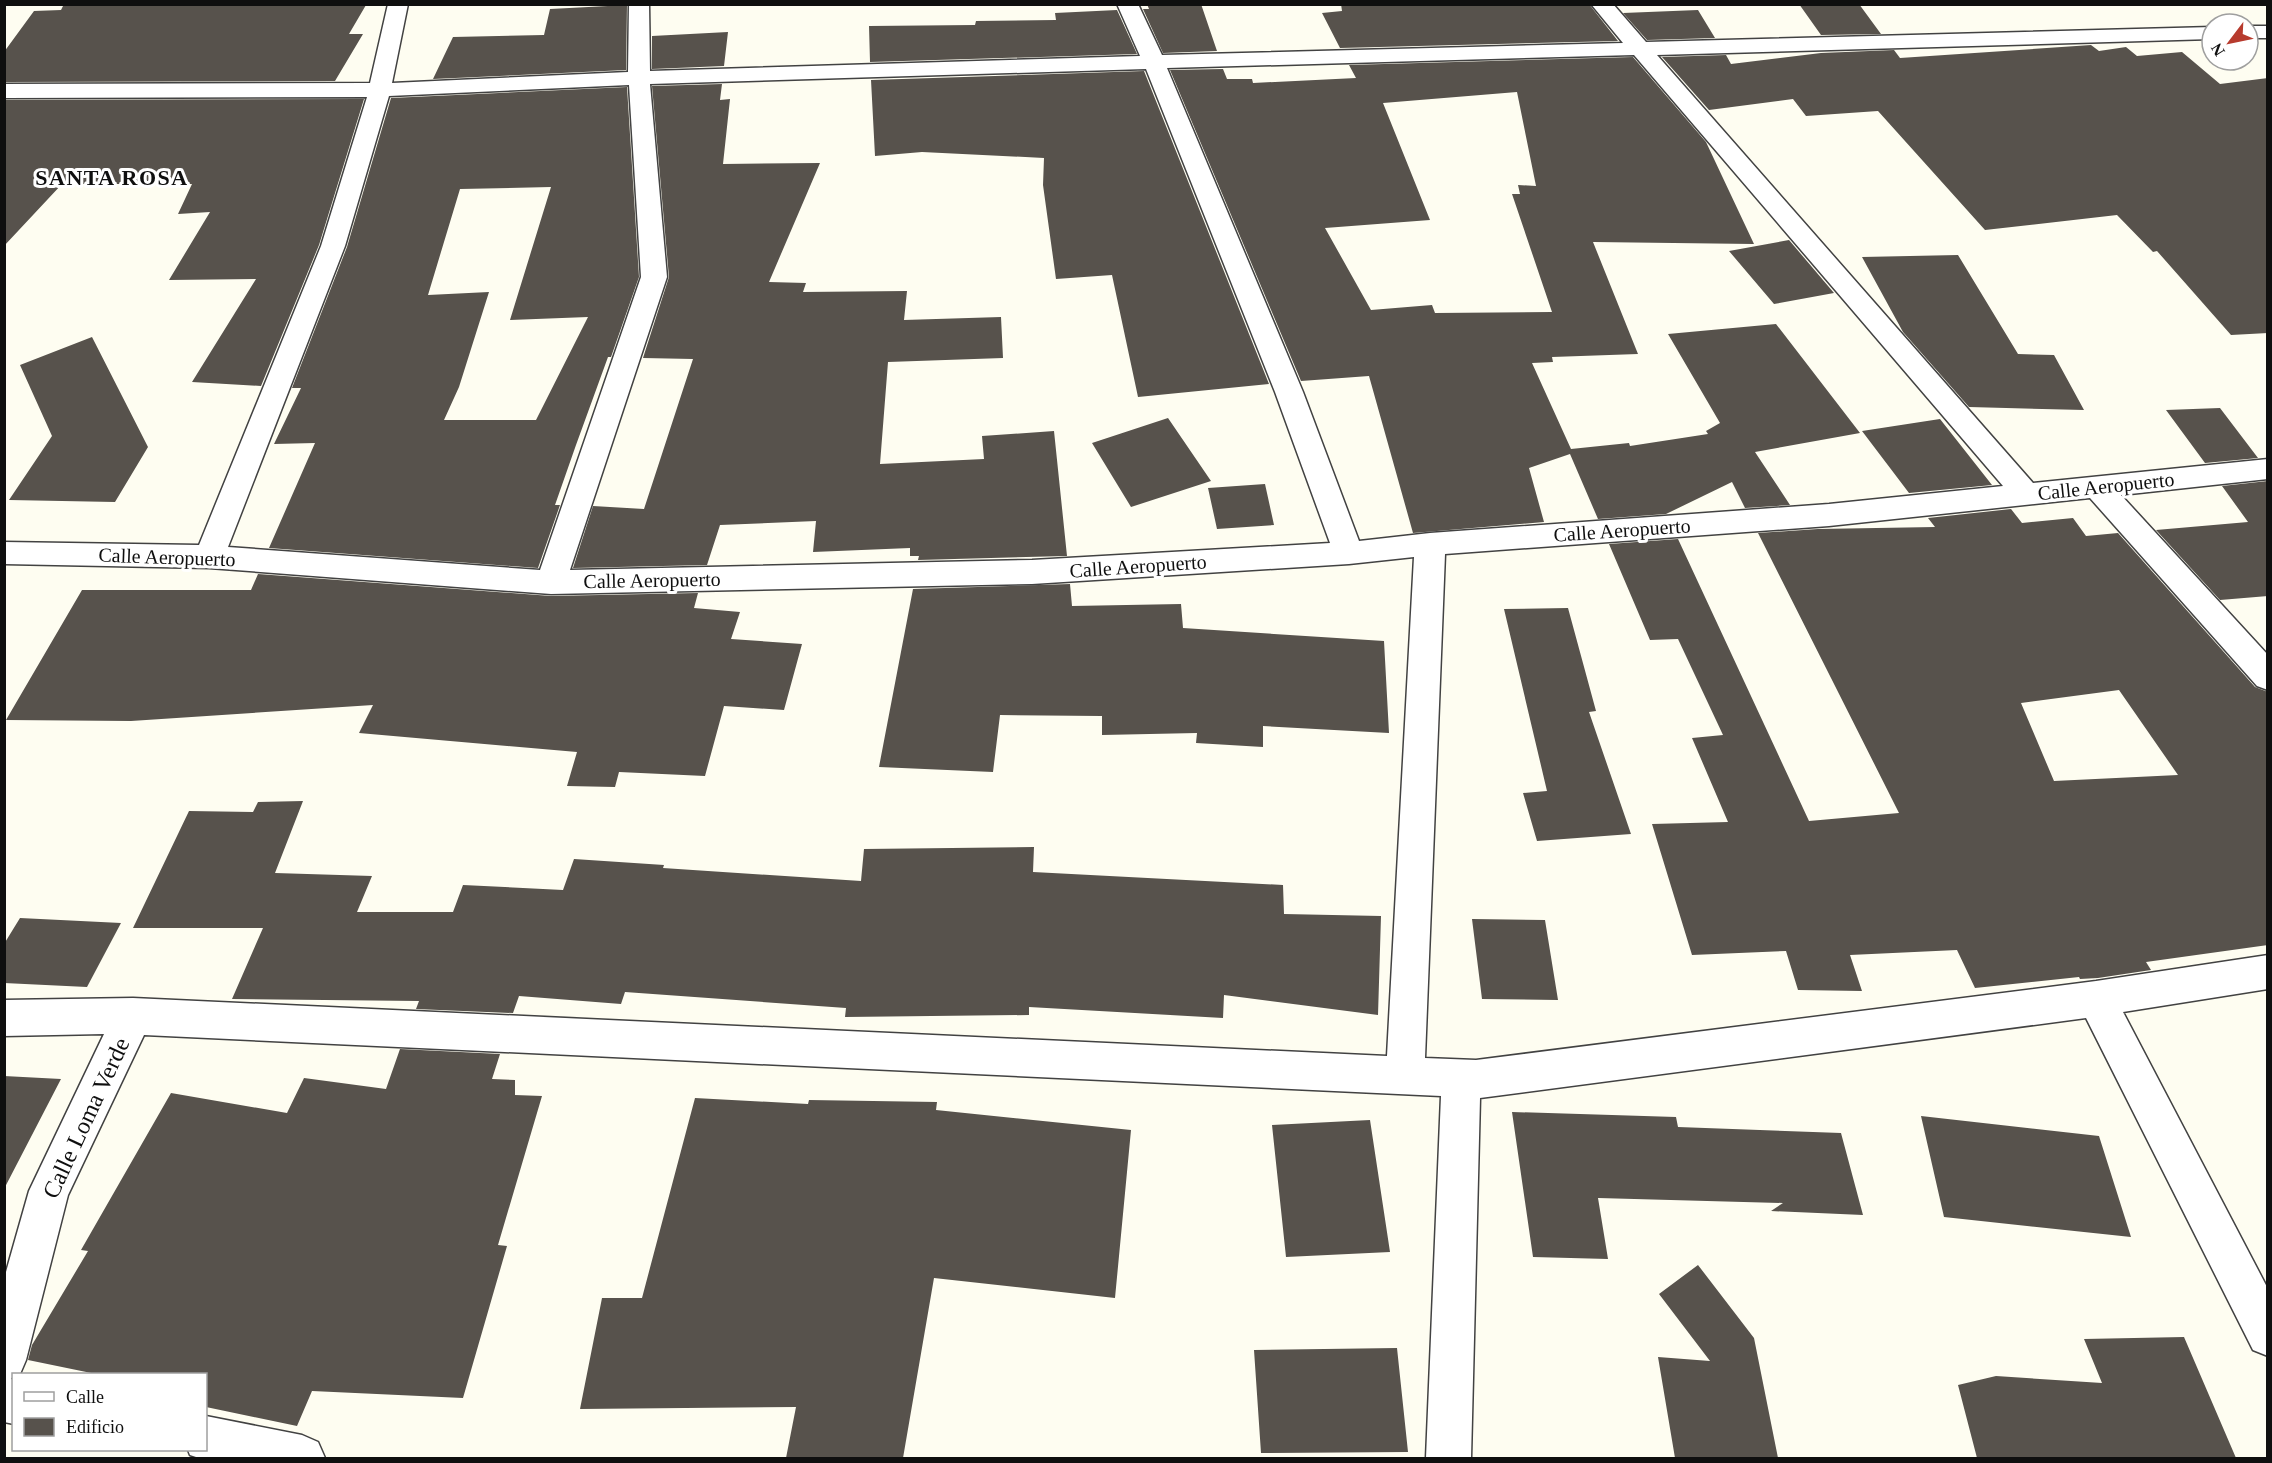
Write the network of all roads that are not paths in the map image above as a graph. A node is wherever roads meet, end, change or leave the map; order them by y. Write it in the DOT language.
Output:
graph roads {
  1 [pos="398,4"];
  2 [pos="639,4"];
  3 [pos="1127,4"];
  4 [pos="1601,4"];
  5 [pos="2200,33"];
  6 [pos="1641,50"];
  7 [pos="1154,62"];
  8 [pos="639,78"];
  9 [pos="380,90"];
  10 [pos="4,91"];
  11 [pos="2268,469"];
  12 [pos="2097,487"];
  13 [pos="2026,494"];
  14 [pos="1430,544"];
  15 [pos="4,553"];
  16 [pos="1349,553"];
  17 [pos="209,557"];
  18 [pos="551,582"];
  19 [pos="2268,677"];
  20 [pos="2268,972"];
  21 [pos="2096,999"];
  22 [pos="133,1016"];
  23 [pos="4,1018"];
  24 [pos="1405,1076"];
  25 [pos="1461,1079"];
  26 [pos="2268,1335"];
  27 [pos="4,1360"];
  28 [pos="207,1438"];
  29 [pos="302,1458"];
  30 [pos="1449,1458"];
  1 -- 9 [label="street"];
  2 -- 8 [label="street"];
  3 -- 7 [label="street"];
  4 -- 6 [label="street"];
  5 -- 6 [label="street"];
  6 -- 7 [label="street"];
  6 -- 13 [label="street"];
  7 -- 8 [label="street"];
  7 -- 16 [label="street"];
  8 -- 9 [label="street"];
  8 -- 18 [label="street"];
  9 -- 10 [label="street"];
  9 -- 17 [label="street"];
  11 -- 12 [label="street, Calle Aeropuerto"];
  12 -- 13 [label="street, Calle Aeropuerto"];
  12 -- 19 [label="street"];
  13 -- 14 [label="street, Calle Aeropuerto"];
  14 -- 16 [label="street, Calle Aeropuerto"];
  14 -- 24 [label="street"];
  15 -- 17 [label="street, Calle Aeropuerto"];
  16 -- 18 [label="street, Calle Aeropuerto"];
  17 -- 18 [label="street, Calle Aeropuerto"];
  20 -- 21 [label="street"];
  21 -- 25 [label="street"];
  21 -- 26 [label="street"];
  22 -- 23 [label="street"];
  22 -- 24 [label="street"];
  22 -- 27 [label="street, Calle Loma Verde"];
  24 -- 25 [label="street"];
  25 -- 30 [label="street"];
  28 -- 29 [label="street"];
}
